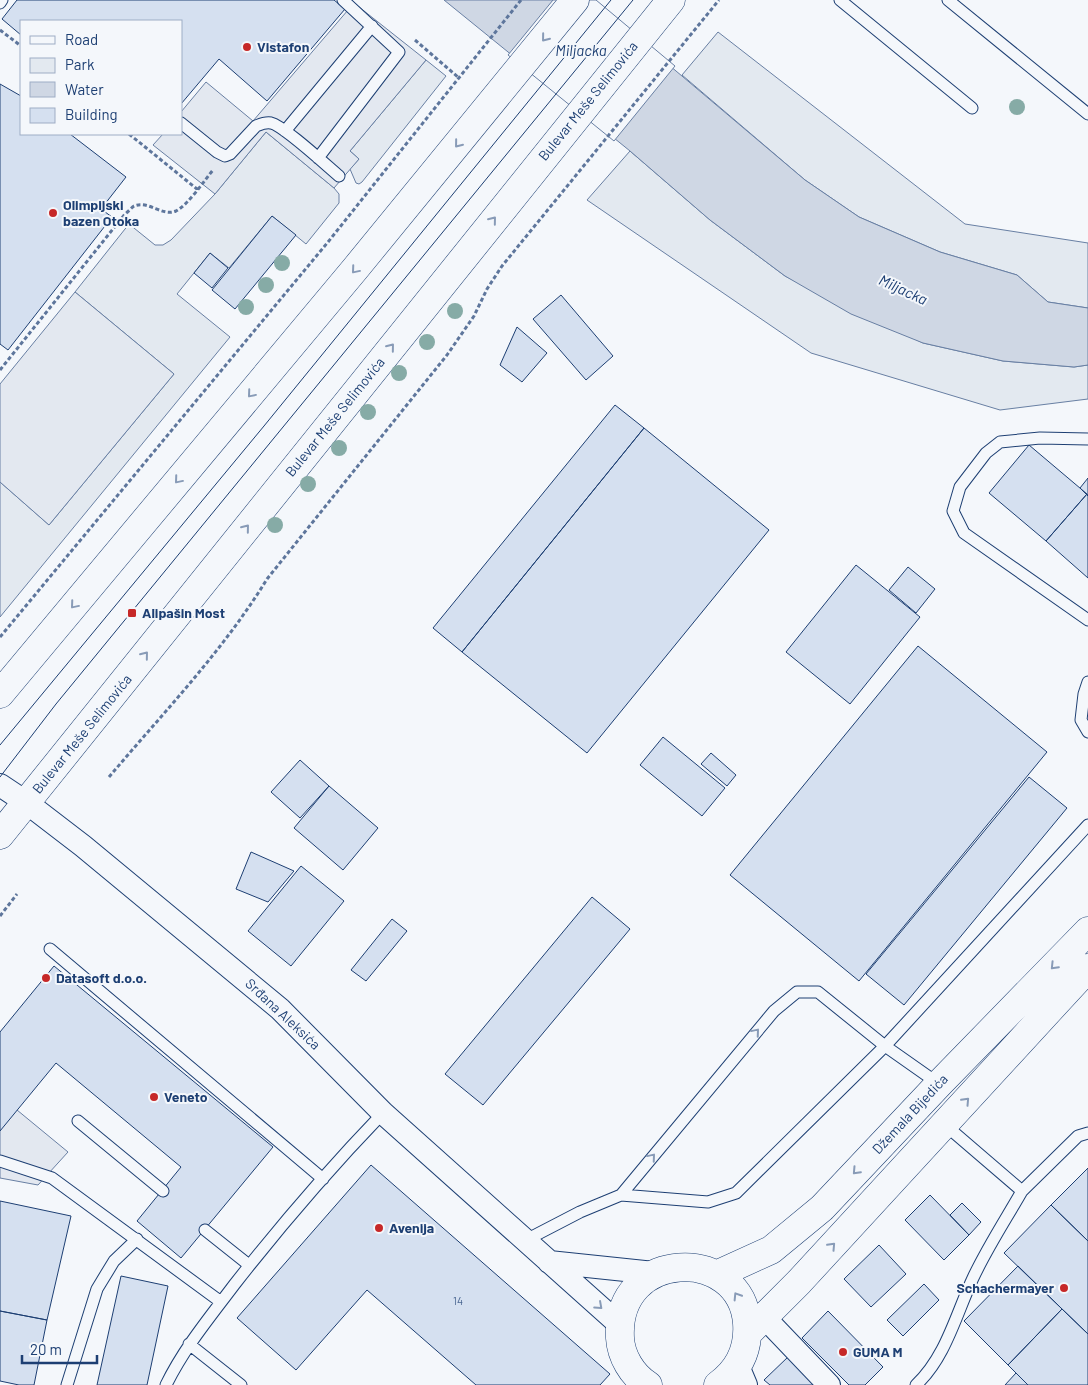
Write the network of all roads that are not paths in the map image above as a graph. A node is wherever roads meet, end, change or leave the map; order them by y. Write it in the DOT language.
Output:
graph roads {
  1 [pos="343,0"];
  2 [pos="575,0"];
  3 [pos="840,0"];
  4 [pos="948,0"];
  5 [pos="663,10"];
  6 [pos="372,26"];
  7 [pos="972,108"];
  8 [pos="1088,114"];
  9 [pos="182,124"];
  10 [pos="286,131"];
  11 [pos="318,158"];
  12 [pos="339,176"];
  13 [pos="1088,439"];
  14 [pos="1088,620"];
  15 [pos="1088,682"];
  16 [pos="0,694"];
  17 [pos="1088,732"];
  18 [pos="0,785"];
  19 [pos="27,803"];
  20 [pos="1088,825"];
  21 [pos="0,835"];
  22 [pos="1088,931"];
  23 [pos="50,948"];
  24 [pos="1088,968"];
  25 [pos="885,1046"];
  26 [pos="939,1084"];
  27 [pos="383,1112"];
  28 [pos="78,1121"];
  29 [pos="944,1124"];
  30 [pos="1088,1133"];
  31 [pos="0,1161"];
  32 [pos="323,1179"];
  33 [pos="1022,1190"];
  34 [pos="163,1192"];
  35 [pos="621,1195"];
  36 [pos="206,1230"];
  37 [pos="137,1239"];
  38 [pos="526,1240"];
  39 [pos="550,1262"];
  40 [pos="249,1265"];
  41 [pos="654,1273"];
  42 [pos="716,1275"];
  43 [pos="221,1302"];
  44 [pos="619,1324"];
  45 [pos="756,1325"];
  46 [pos="189,1344"];
  47 [pos="627,1375"];
  48 [pos="742,1375"];
  49 [pos="67,1385"];
  50 [pos="166,1385"];
  51 [pos="241,1385"];
  52 [pos="648,1385"];
  53 [pos="718,1385"];
  54 [pos="828,1385"];
  55 [pos="916,1385"];
  1 -- 6 [label="lane"];
  2 -- 16 [label="main road, one-way"];
  3 -- 7 [label="lane"];
  4 -- 8 [label="lane"];
  19 -- 5 [label="main road, Bulevar Meše Selimovića, one-way"];
  6 -- 10 [label="lane"];
  6 -- 11 [label="lane"];
  9 -- 10 [label="lane"];
  10 -- 11 [label="lane"];
  11 -- 12 [label="lane"];
  13 -- 14 [label="lane"];
  15 -- 17 [label="lane"];
  18 -- 19 [label="street, Srđana Aleksića"];
  19 -- 21 [label="main road, Bulevar Meše Selimovića"];
  19 -- 27 [label="street, Srđana Aleksića"];
  20 -- 25 [label="lane"];
  22 -- 26 [label="main road, Džemala Bijedića, one-way"];
  23 -- 32 [label="lane"];
  29 -- 24 [label="main road, one-way"];
  25 -- 26 [label="lane"];
  25 -- 35 [label="lane"];
  35 -- 25 [label="lane, one-way"];
  26 -- 42 [label="main road, Džemala Bijedića, one-way"];
  27 -- 32 [label="lane"];
  27 -- 38 [label="street, Srđana Aleksića"];
  28 -- 34 [label="lane"];
  29 -- 33 [label="lane"];
  45 -- 29 [label="main road, one-way"];
  30 -- 33 [label="lane"];
  31 -- 37 [label="lane"];
  32 -- 40 [label="lane"];
  33 -- 55 [label="lane"];
  35 -- 38 [label="lane"];
  36 -- 40 [label="lane"];
  37 -- 43 [label="lane"];
  37 -- 49 [label="lane"];
  38 -- 39 [label="street, Srđana Aleksića"];
  39 -- 41 [label="street"];
  39 -- 44 [label="street, Srđana Aleksića, one-way"];
  40 -- 43 [label="lane"];
  41 -- 42 [label="main road"];
  41 -- 44 [label="main road"];
  45 -- 42 [label="main road, one-way"];
  43 -- 46 [label="lane"];
  44 -- 47 [label="main road"];
  45 -- 48 [label="main road"];
  45 -- 54 [label="street"];
  46 -- 50 [label="lane"];
  46 -- 51 [label="lane"];
  47 -- 52 [label="main road"];
  48 -- 53 [label="main road"];
}
